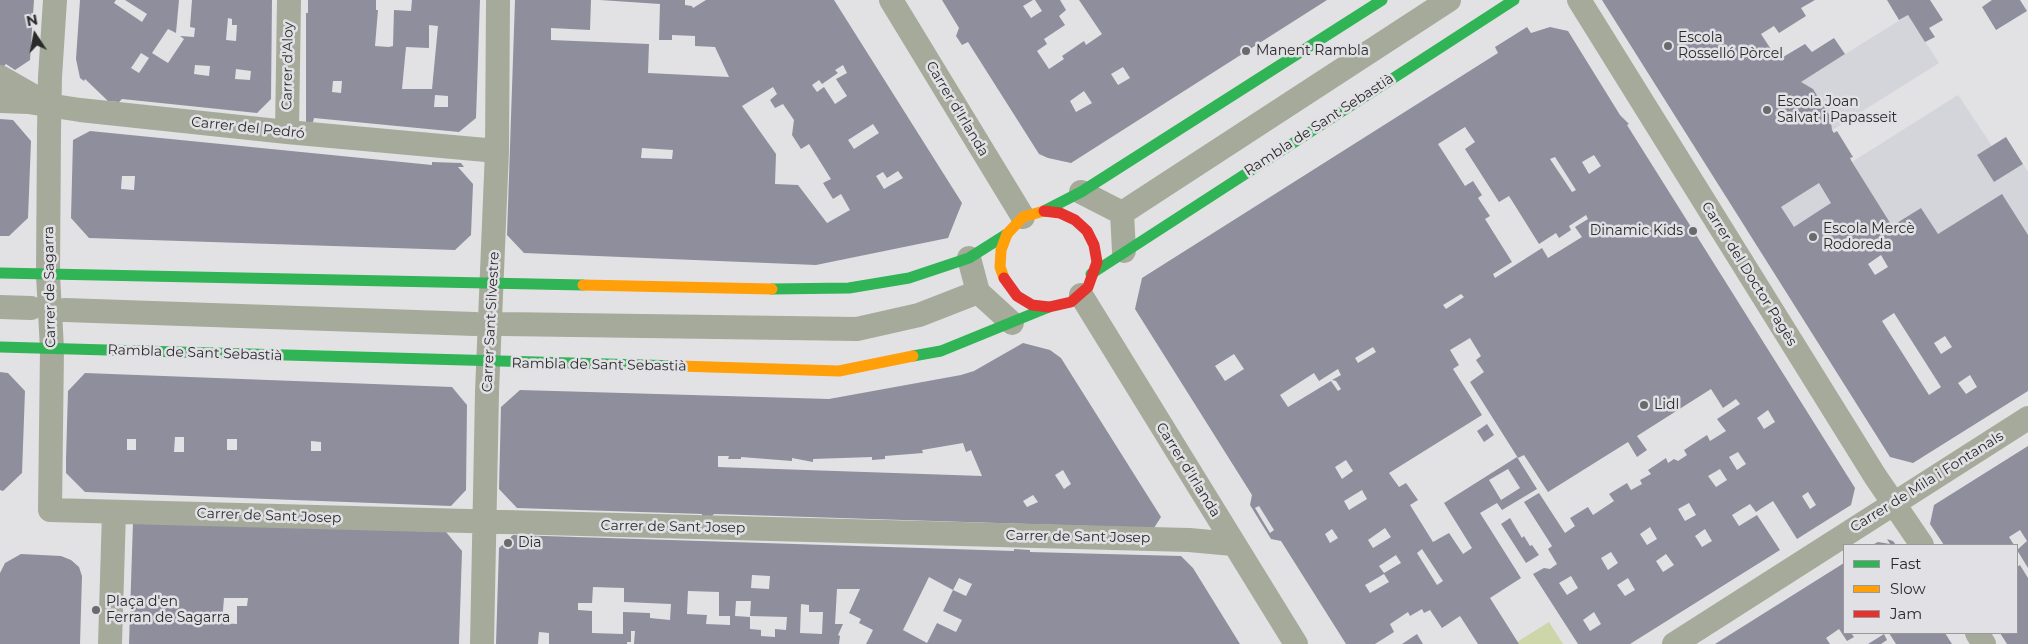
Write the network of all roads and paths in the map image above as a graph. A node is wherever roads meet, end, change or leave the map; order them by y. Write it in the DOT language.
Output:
graph roads {
  1 [pos="55,0"];
  2 [pos="289,0"];
  3 [pos="498,0"];
  4 [pos="891,0"];
  5 [pos="1382,0"];
  6 [pos="1449,0"];
  7 [pos="1514,0"];
  8 [pos="1579,0"];
  9 [pos="0,77"];
  10 [pos="0,101"];
  11 [pos="49,106"];
  12 [pos="286,132"];
  13 [pos="497,151"];
  14 [pos="1081,192"];
  15 [pos="1122,213"];
  16 [pos="1025,221"];
  17 [pos="1124,251"];
  18 [pos="969,258"];
  19 [pos="0,273"];
  20 [pos="1091,274"];
  21 [pos="48,275"];
  22 [pos="492,283"];
  23 [pos="978,292"];
  24 [pos="1081,295"];
  25 [pos="0,307"];
  26 [pos="31,308"];
  27 [pos="1049,308"];
  28 [pos="65,310"];
  29 [pos="1012,323"];
  30 [pos="475,324"];
  31 [pos="502,324"];
  32 [pos="0,346"];
  33 [pos="52,348"];
  34 [pos="488,362"];
  35 [pos="2028,418"];
  36 [pos="1893,504"];
  37 [pos="114,512"];
  38 [pos="485,522"];
  39 [pos="1233,544"];
  40 [pos="1921,544"];
  41 [pos="110,644"];
  42 [pos="482,644"];
  43 [pos="1296,644"];
  44 [pos="1674,644"];
  1 -- 11 [label="street, Carrer de Sagarra"];
  2 -- 12 [label="street, Carrer d'Aloy"];
  3 -- 13 [label="street, Carrer Sant Silvestre"];
  4 -- 16 [label="street, Carrer d'Irlanda"];
  5 -- 14 [label="street"];
  6 -- 15 [label="street"];
  7 -- 17 [label="street, Rambla de Sant Sebastià"];
  8 -- 36 [label="street, Carrer del Doctor Pagès"];
  9 -- 11 [label="street"];
  10 -- 11 [label="street, Carrer del Pedró"];
  11 -- 12 [label="street, Carrer del Pedró"];
  11 -- 21 [label="street, Carrer de Sagarra"];
  12 -- 13 [label="street, Carrer del Pedró"];
  13 -- 22 [label="street, Carrer Sant Silvestre"];
  14 -- 15 [label="street"];
  14 -- 16 [label="street"];
  15 -- 17 [label="street"];
  16 -- 18 [label="street"];
  16 -- 20 [label="street"];
  16 -- 27 [label="street"];
  17 -- 20 [label="street, Rambla de Sant Sebastià"];
  18 -- 22 [label="street"];
  18 -- 23 [label="street"];
  19 -- 21 [label="street"];
  20 -- 24 [label="street"];
  21 -- 22 [label="street"];
  21 -- 33 [label="street, Carrer de Sagarra"];
  22 -- 34 [label="street, Carrer Sant Silvestre"];
  23 -- 29 [label="street"];
  23 -- 31 [label="street"];
  24 -- 27 [label="street"];
  24 -- 39 [label="street, Carrer d'Irlanda"];
  25 -- 26 [label="street"];
  27 -- 29 [label="street, Rambla de Sant Sebastià"];
  28 -- 30 [label="street"];
  29 -- 34 [label="street, Rambla de Sant Sebastià"];
  32 -- 33 [label="street, Rambla de Sant Sebastià"];
  33 -- 34 [label="street, Rambla de Sant Sebastià"];
  33 -- 37 [label="street, Carrer de Sagarra"];
  34 -- 38 [label="street, Carrer Sant Silvestre"];
  35 -- 36 [label="street, Carrer de Mila i Fontanals"];
  36 -- 40 [label="street, Carrer del Doctor Pagès"];
  36 -- 44 [label="street, Carrer de Mila i Fontanals"];
  37 -- 38 [label="street, Carrer de Sant Josep"];
  37 -- 41 [label="street"];
  38 -- 39 [label="street, Carrer de Sant Josep"];
  38 -- 42 [label="street, Carrer Sant Silvestre"];
  39 -- 43 [label="street, Carrer d'Irlanda"];
}
